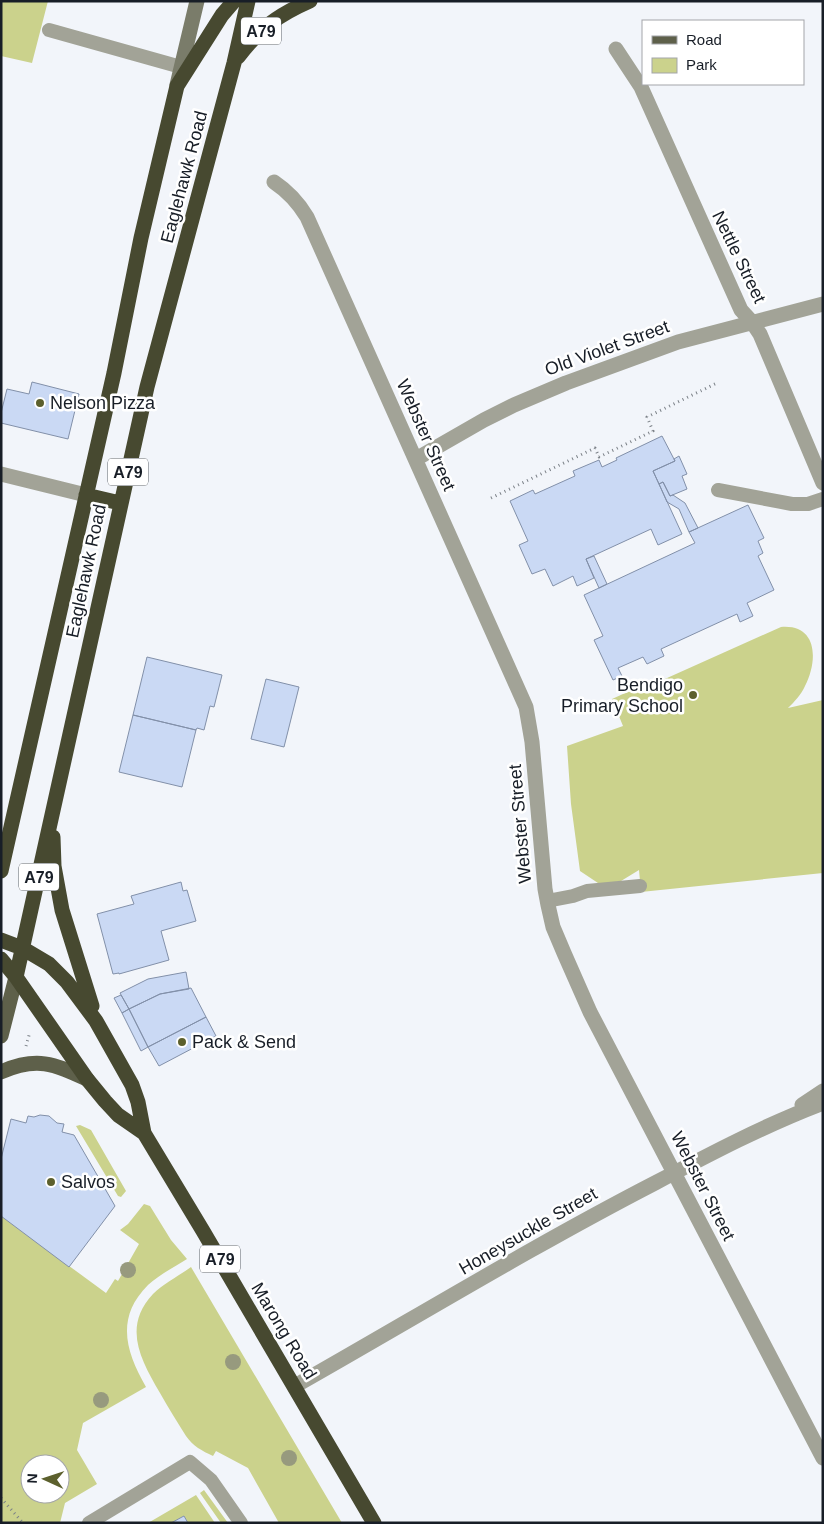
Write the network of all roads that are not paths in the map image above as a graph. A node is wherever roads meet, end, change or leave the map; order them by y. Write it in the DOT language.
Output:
graph roads {
  1 [pos="198,1"];
  2 [pos="234,1"];
  3 [pos="248,1"];
  4 [pos="310,1"];
  5 [pos="49,30"];
  6 [pos="616,48"];
  7 [pos="234,63"];
  8 [pos="181,67"];
  9 [pos="176,86"];
  10 [pos="274,182"];
  11 [pos="823,304"];
  12 [pos="752,322"];
  13 [pos="416,458"];
  14 [pos="1,474"];
  15 [pos="823,483"];
  16 [pos="718,490"];
  17 [pos="86,495"];
  18 [pos="823,499"];
  19 [pos="120,503"];
  20 [pos="54,806"];
  21 [pos="1,871"];
  22 [pos="640,886"];
  23 [pos="547,901"];
  24 [pos="1,940"];
  25 [pos="22,948"];
  26 [pos="1,959"];
  27 [pos="16,977"];
  28 [pos="96,1021"];
  29 [pos="1,1036"];
  30 [pos="1,1072"];
  31 [pos="87,1079"];
  32 [pos="823,1091"];
  33 [pos="823,1103"];
  34 [pos="785,1117"];
  35 [pos="144,1133"];
  36 [pos="675,1172"];
  37 [pos="295,1386"];
  38 [pos="823,1458"];
  39 [pos="89,1523"];
  40 [pos="241,1523"];
  41 [pos="374,1523"];
  1 -- 8 [label="main road, Eaglehawk Road"];
  2 -- 9 [label="highway, A79"];
  3 -- 7 [label="highway, Eaglehawk Road"];
  4 -- 7 [label="highway, A79"];
  5 -- 8 [label="lane"];
  6 -- 12 [label="street, Nettle Street"];
  7 -- 19 [label="highway, Eaglehawk Road / A79"];
  8 -- 9 [label="main road, Eaglehawk Road"];
  9 -- 17 [label="highway, Eaglehawk Road / A79"];
  10 -- 13 [label="street, Webster Street"];
  11 -- 12 [label="street, Old Violet Street"];
  12 -- 13 [label="street, Old Violet Street"];
  12 -- 15 [label="street, Nettle Street"];
  13 -- 23 [label="street, Webster Street"];
  14 -- 17 [label="street"];
  16 -- 18 [label="lane"];
  17 -- 19 [label="highway"];
  17 -- 21 [label="highway, Eaglehawk Road / A79"];
  19 -- 20 [label="highway, Eaglehawk Road / A79"];
  20 -- 25 [label="highway, Eaglehawk Road / A79"];
  20 -- 28 [label="highway"];
  22 -- 23 [label="lane"];
  23 -- 36 [label="street, Webster Street"];
  24 -- 25 [label="highway, Marong Road / A79"];
  25 -- 27 [label="highway, Eaglehawk Road"];
  25 -- 28 [label="highway, Marong Road / A79"];
  26 -- 27 [label="highway, Marong Road / A79"];
  27 -- 29 [label="main road, Eaglehawk Road"];
  27 -- 31 [label="highway, Marong Road / A79"];
  28 -- 35 [label="highway, Marong Road / A79"];
  30 -- 31 [label="main road"];
  31 -- 35 [label="highway, Marong Road / A79"];
  32 -- 34 [label="street, Honeysuckle Street"];
  33 -- 34 [label="street, Honeysuckle Street"];
  34 -- 36 [label="street, Honeysuckle Street"];
  35 -- 37 [label="highway, Marong Road / A79"];
  36 -- 37 [label="street, Honeysuckle Street"];
  36 -- 38 [label="street, Webster Street"];
  37 -- 41 [label="highway, Marong Road / A79"];
  39 -- 40 [label="lane"];
}
